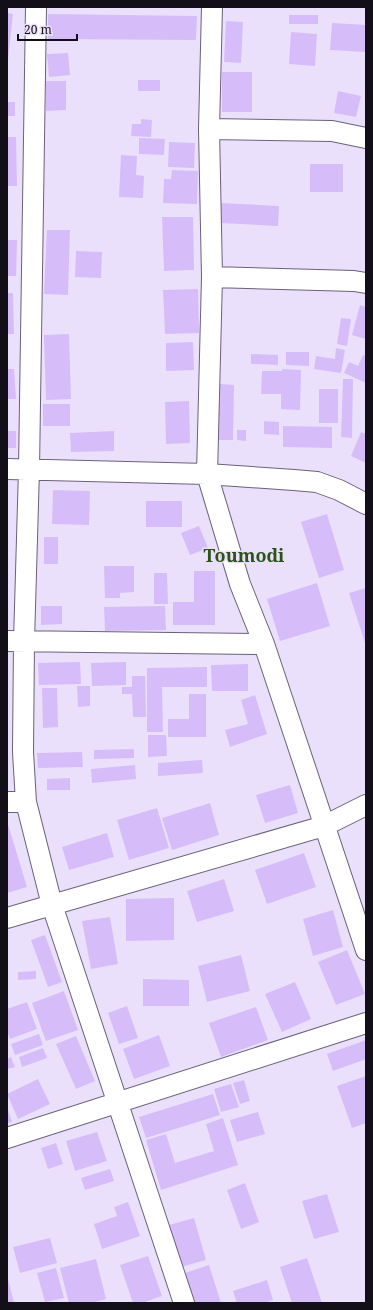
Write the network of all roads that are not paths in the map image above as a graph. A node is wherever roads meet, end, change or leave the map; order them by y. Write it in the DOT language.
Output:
graph roads {
  1 [pos="36,7"];
  2 [pos="212,7"];
  3 [pos="209,129"];
  4 [pos="366,138"];
  5 [pos="212,276"];
  6 [pos="366,284"];
  7 [pos="7,469"];
  8 [pos="29,470"];
  9 [pos="207,474"];
  10 [pos="366,504"];
  11 [pos="15,641"];
  12 [pos="264,644"];
  13 [pos="16,802"];
  14 [pos="366,805"];
  15 [pos="324,826"];
  16 [pos="52,905"];
  17 [pos="7,918"];
  18 [pos="366,950"];
  19 [pos="366,1023"];
  20 [pos="117,1102"];
  21 [pos="7,1138"];
  22 [pos="184,1303"];
  1 -- 8 [label="street"];
  2 -- 3 [label="street"];
  3 -- 4 [label="street"];
  3 -- 5 [label="street"];
  5 -- 6 [label="street"];
  5 -- 9 [label="street"];
  7 -- 8 [label="street"];
  8 -- 9 [label="street"];
  8 -- 11 [label="street"];
  9 -- 10 [label="street"];
  9 -- 12 [label="street"];
  11 -- 12 [label="street"];
  11 -- 13 [label="street"];
  12 -- 15 [label="street"];
  13 -- 16 [label="street"];
  14 -- 15 [label="street"];
  15 -- 16 [label="street"];
  15 -- 18 [label="street"];
  16 -- 17 [label="street"];
  16 -- 20 [label="street"];
  19 -- 20 [label="street"];
  20 -- 21 [label="street"];
  20 -- 22 [label="street"];
}
